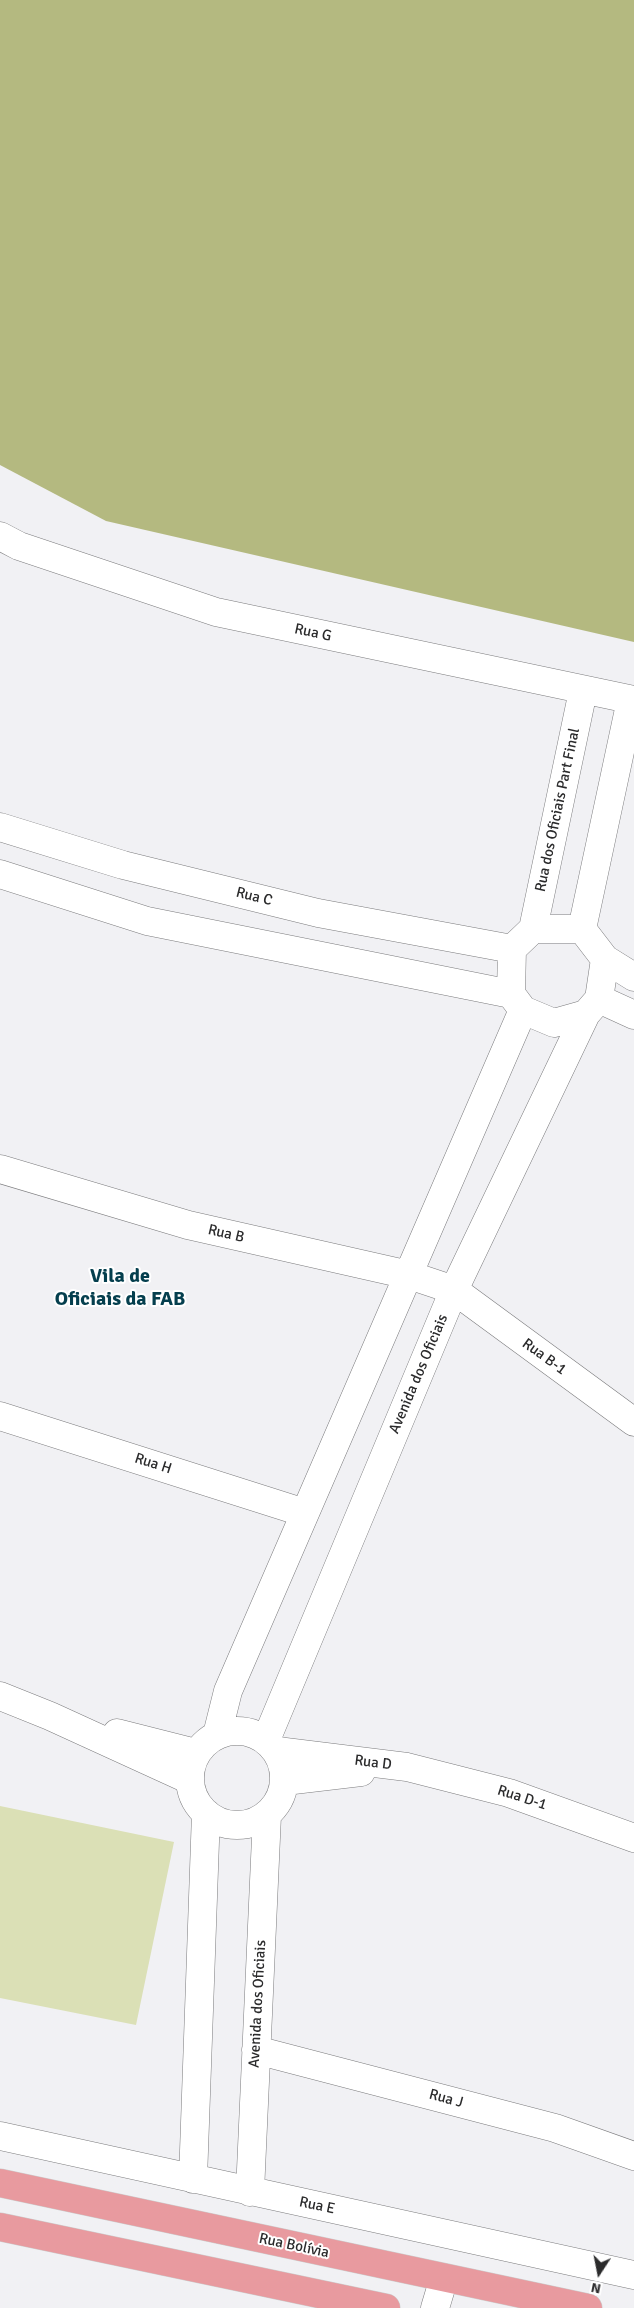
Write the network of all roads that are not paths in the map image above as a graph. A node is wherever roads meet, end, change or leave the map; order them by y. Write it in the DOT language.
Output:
graph roads {
  1 [pos="0,536"];
  2 [pos="583,691"];
  3 [pos="633,700"];
  4 [pos="0,827"];
  5 [pos="0,874"];
  6 [pos="532,929"];
  7 [pos="582,929"];
  8 [pos="512,949"];
  9 [pos="606,959"];
  10 [pos="634,977"];
  11 [pos="517,1002"];
  12 [pos="592,1006"];
  13 [pos="634,1015"];
  14 [pos="0,1169"];
  15 [pos="409,1275"];
  16 [pos="454,1290"];
  17 [pos="0,1416"];
  18 [pos="634,1422"];
  19 [pos="305,1513"];
  20 [pos="0,1696"];
  21 [pos="50,1716"];
  22 [pos="217,1734"];
  23 [pos="272,1745"];
  24 [pos="196,1753"];
  25 [pos="407,1767"];
  26 [pos="190,1780"];
  27 [pos="285,1781"];
  28 [pos="206,1813"];
  29 [pos="267,1815"];
  30 [pos="634,1838"];
  31 [pos="256,2050"];
  32 [pos="0,2136"];
  33 [pos="634,2156"];
  34 [pos="193,2179"];
  35 [pos="0,2183"];
  36 [pos="250,2192"];
  37 [pos="0,2226"];
  38 [pos="634,2275"];
  39 [pos="444,2278"];
  40 [pos="386,2308"];
  41 [pos="435,2308"];
  42 [pos="588,2308"];
  1 -- 2 [label="street, Rua G"];
  2 -- 3 [label="street, Rua G"];
  2 -- 6 [label="street, Rua dos Oficiais Part Final"];
  3 -- 7 [label="street"];
  4 -- 8 [label="street, Rua C"];
  5 -- 11 [label="street"];
  6 -- 7 [label="street"];
  6 -- 8 [label="street"];
  7 -- 9 [label="street"];
  8 -- 11 [label="street"];
  9 -- 10 [label="street"];
  9 -- 12 [label="street"];
  11 -- 12 [label="street"];
  11 -- 15 [label="street"];
  12 -- 13 [label="street"];
  12 -- 16 [label="street, Avenida dos Oficiais"];
  14 -- 15 [label="street, Rua B"];
  15 -- 16 [label="street, Rua B"];
  15 -- 19 [label="street"];
  16 -- 18 [label="street, Rua B-1"];
  16 -- 23 [label="street, Avenida dos Oficiais"];
  17 -- 19 [label="street, Rua H"];
  19 -- 22 [label="street"];
  20 -- 21 [label="street"];
  21 -- 24 [label="street"];
  21 -- 26 [label="street"];
  22 -- 23 [label="street"];
  22 -- 24 [label="street"];
  23 -- 25 [label="street, Rua D"];
  23 -- 27 [label="street"];
  24 -- 26 [label="street"];
  25 -- 27 [label="street, Rua D"];
  25 -- 30 [label="street, Rua D-1"];
  26 -- 28 [label="street"];
  27 -- 29 [label="street"];
  28 -- 29 [label="street"];
  28 -- 34 [label="street"];
  29 -- 31 [label="street, Avenida dos Oficiais"];
  31 -- 33 [label="street, Rua J"];
  31 -- 36 [label="street, Avenida dos Oficiais"];
  32 -- 34 [label="street, Rua E"];
  34 -- 36 [label="street, Rua E"];
  35 -- 39 [label="main road, Rua Bolívia"];
  36 -- 38 [label="street, Rua E"];
  37 -- 40 [label="main road"];
  39 -- 41 [label="street"];
  39 -- 42 [label="main road, Rua Bolívia"];
}
